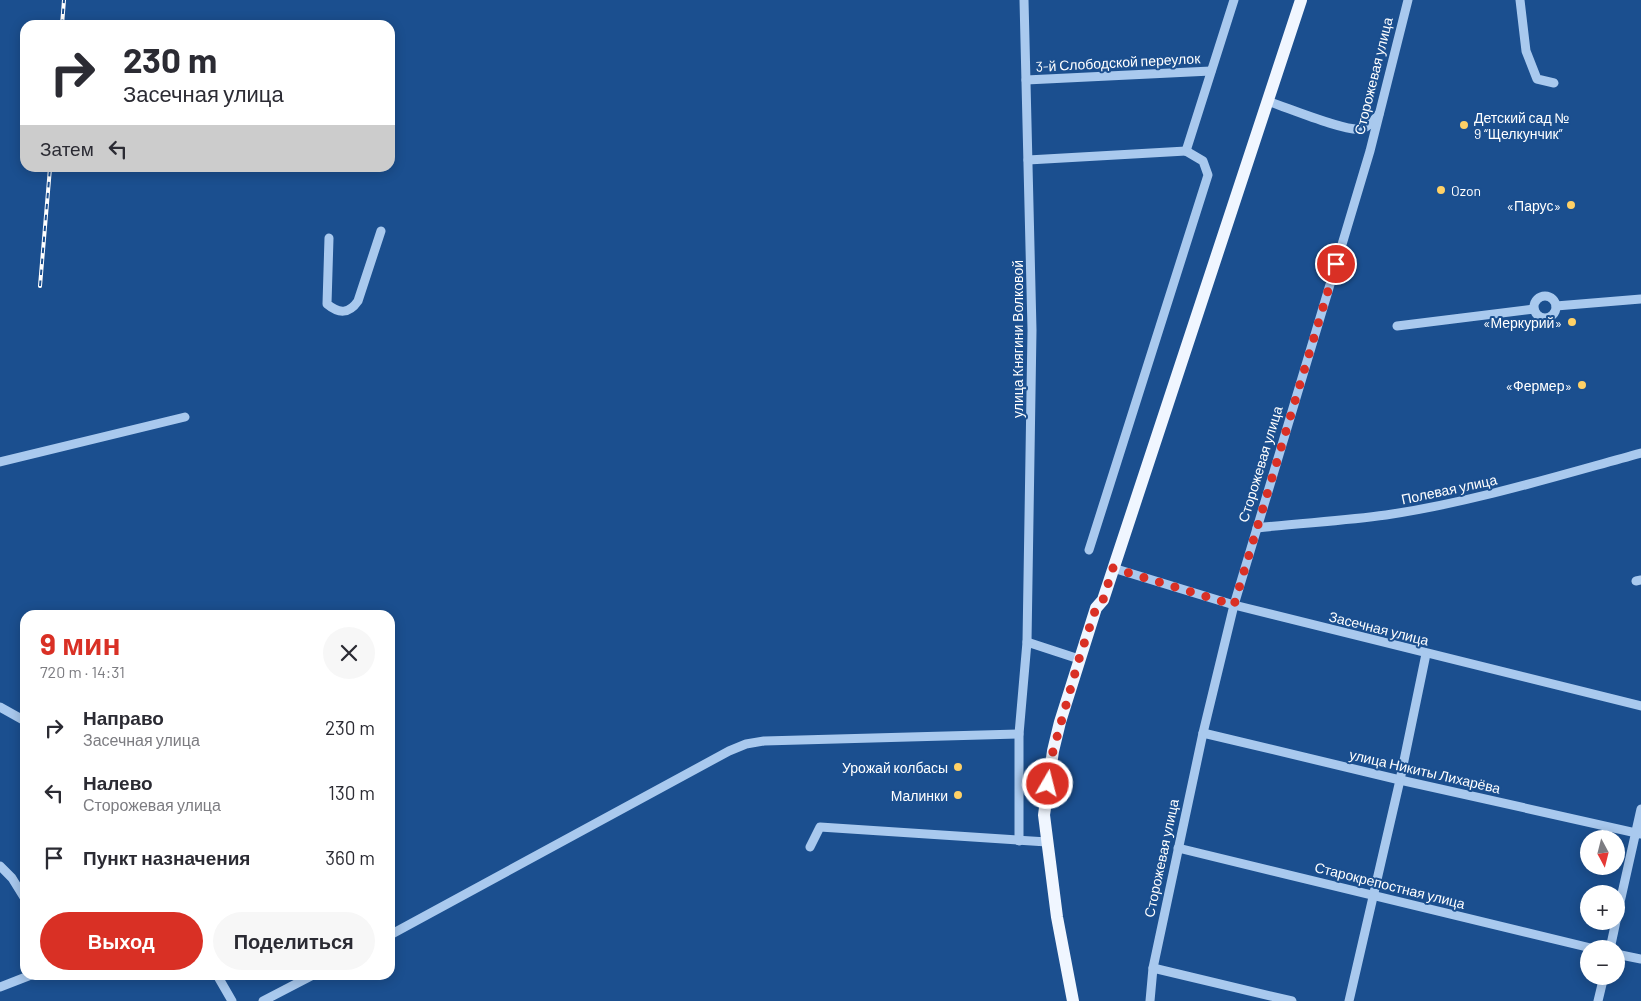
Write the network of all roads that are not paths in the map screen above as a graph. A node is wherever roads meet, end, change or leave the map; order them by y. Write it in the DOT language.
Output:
graph roads {
  1 [pos="1024,0"];
  2 [pos="1234,0"];
  3 [pos="1292,0"];
  4 [pos="1301,0"];
  5 [pos="1408,0"];
  6 [pos="1520,0"];
  7 [pos="1211,71"];
  8 [pos="1026,80"];
  9 [pos="1554,83"];
  10 [pos="1267,100"];
  11 [pos="1380,112"];
  12 [pos="1186,150"];
  13 [pos="1028,160"];
  14 [pos="381,231"];
  15 [pos="330,238"];
  16 [pos="1641,299"];
  17 [pos="1556,306"];
  18 [pos="1534,309"];
  19 [pos="1397,326"];
  20 [pos="185,417"];
  21 [pos="1641,453"];
  22 [pos="0,462"];
  23 [pos="1257,528"];
  24 [pos="1089,550"];
  25 [pos="1113,568"];
  26 [pos="1234,605"];
  27 [pos="1096,608"];
  28 [pos="1027,642"];
  29 [pos="1426,654"];
  30 [pos="1079,659"];
  31 [pos="1641,706"];
  32 [pos="0,707"];
  33 [pos="20,718"];
  34 [pos="1202,733"];
  35 [pos="1019,734"];
  36 [pos="1400,780"];
  37 [pos="1641,809"];
  38 [pos="1638,833"];
  39 [pos="1019,841"];
  40 [pos="1047,842"];
  41 [pos="810,848"];
  42 [pos="1178,848"];
  43 [pos="0,866"];
  44 [pos="1625,885"];
  45 [pos="20,891"];
  46 [pos="1374,895"];
  47 [pos="395,932"];
  48 [pos="1580,945"];
  49 [pos="1625,956"];
  50 [pos="1641,959"];
  51 [pos="1154,968"];
  52 [pos="20,979"];
  53 [pos="220,980"];
  54 [pos="303,980"];
  55 [pos="1602,985"];
  56 [pos="0,987"];
  57 [pos="232,1001"];
  58 [pos="263,1001"];
  59 [pos="1073,1001"];
  60 [pos="1150,1001"];
  61 [pos="1292,1001"];
  62 [pos="1349,1001"];
  63 [pos="1598,1001"];
  1 -- 8 [label="street, улица Княгини Волковой"];
  2 -- 7 [label="street"];
  3 -- 27 [label="main road"];
  4 -- 10 [label="main road"];
  5 -- 11 [label="street, Сторожевая улица"];
  6 -- 9 [label="street"];
  7 -- 8 [label="street, 3-й Слободской переулок"];
  7 -- 12 [label="street"];
  8 -- 13 [label="street, улица Княгини Волковой"];
  10 -- 11 [label="street"];
  10 -- 25 [label="main road"];
  11 -- 23 [label="street, Сторожевая улица"];
  12 -- 13 [label="street"];
  12 -- 24 [label="street"];
  13 -- 28 [label="street, улица Княгини Волковой"];
  14 -- 15 [label="street"];
  16 -- 17 [label="street"];
  17 -- 18 [label="street"];
  17 -- 18 [label="street"];
  18 -- 19 [label="street"];
  20 -- 22 [label="street"];
  21 -- 23 [label="street, Полевая улица"];
  23 -- 26 [label="street, Сторожевая улица"];
  25 -- 26 [label="street, Засечная улица"];
  25 -- 27 [label="main road"];
  26 -- 29 [label="street, Засечная улица"];
  26 -- 34 [label="street, Сторожевая улица"];
  27 -- 30 [label="main road"];
  28 -- 30 [label="street"];
  28 -- 35 [label="street, улица Княгини Волковой"];
  29 -- 31 [label="street, Засечная улица"];
  29 -- 36 [label="street"];
  30 -- 40 [label="main road"];
  32 -- 33 [label="street"];
  34 -- 36 [label="street, улица Никиты Лихарёва"];
  34 -- 42 [label="street, Сторожевая улица"];
  35 -- 39 [label="street, улица Княгини Волковой"];
  35 -- 47 [label="street"];
  36 -- 38 [label="street, улица Никиты Лихарёва"];
  36 -- 46 [label="street"];
  37 -- 38 [label="street"];
  38 -- 44 [label="street"];
  39 -- 40 [label="street"];
  39 -- 41 [label="street"];
  40 -- 59 [label="main road"];
  42 -- 46 [label="street, Старокрепостная улица"];
  42 -- 51 [label="street, Сторожевая улица"];
  43 -- 45 [label="street"];
  46 -- 48 [label="street, Старокрепостная улица"];
  46 -- 62 [label="street"];
  49 -- 50 [label="street"];
  51 -- 60 [label="street, Сторожевая улица"];
  51 -- 61 [label="street"];
  52 -- 56 [label="street"];
  53 -- 57 [label="street"];
  54 -- 58 [label="street"];
  55 -- 63 [label="street"];
}
